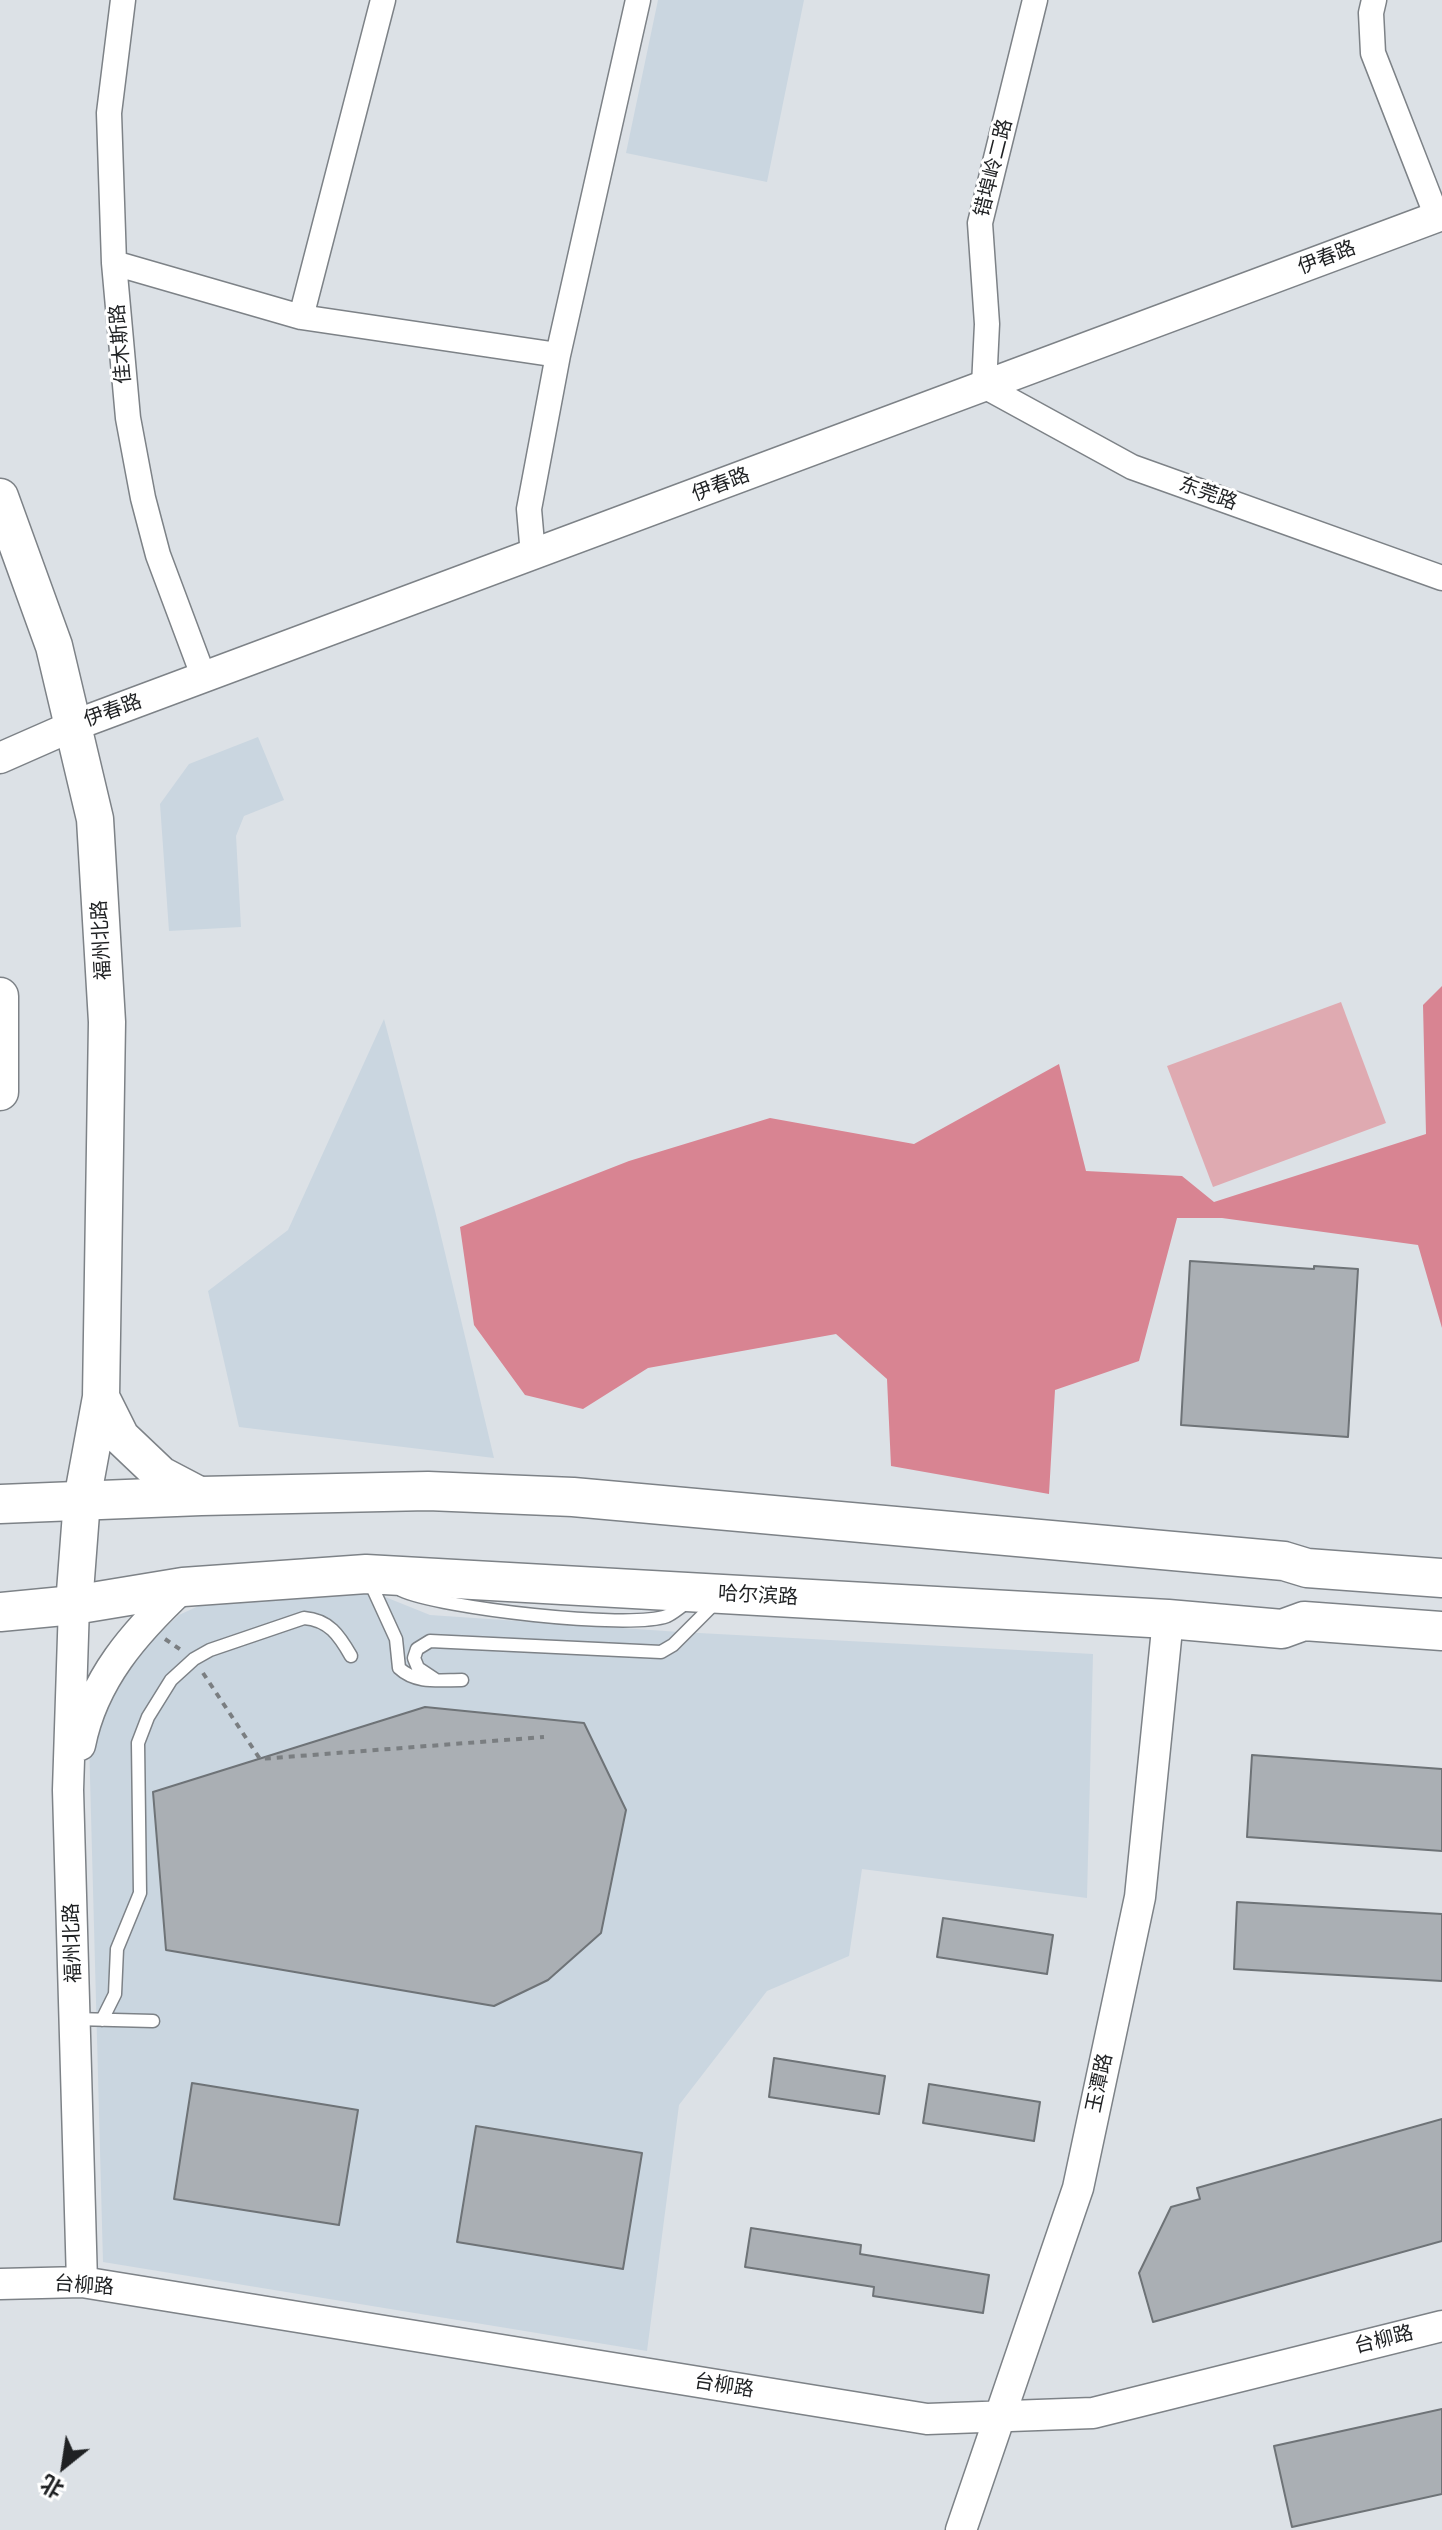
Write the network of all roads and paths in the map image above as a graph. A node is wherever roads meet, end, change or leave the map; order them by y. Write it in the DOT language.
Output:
graph roads {
  1 [pos="123,0"];
  2 [pos="383,0"];
  3 [pos="638,0"];
  4 [pos="1035,0"];
  5 [pos="1374,0"];
  6 [pos="1439,216"];
  7 [pos="114,263"];
  8 [pos="301,317"];
  9 [pos="558,355"];
  10 [pos="984,386"];
  11 [pos="0,497"];
  12 [pos="533,555"];
  13 [pos="1442,578"];
  14 [pos="204,678"];
  15 [pos="75,725"];
  16 [pos="0,758"];
  17 [pos="0,996"];
  18 [pos="0,1092"];
  19 [pos="101,1397"];
  20 [pos="201,1496"];
  21 [pos="82,1500"];
  22 [pos="0,1504"];
  23 [pos="366,1574"];
  24 [pos="1442,1578"];
  25 [pos="183,1587"];
  26 [pos="712,1593"];
  27 [pos="74,1605"];
  28 [pos="0,1612"];
  29 [pos="1168,1619"];
  30 [pos="143,1624"];
  31 [pos="1442,1631"];
  32 [pos="351,1656"];
  33 [pos="194,1659"];
  34 [pos="436,1680"];
  35 [pos="462,1680"];
  36 [pos="544,1737"];
  37 [pos="68,1790"];
  38 [pos="89,2020"];
  39 [pos="153,2021"];
  40 [pos="82,2282"];
  41 [pos="0,2284"];
  42 [pos="1442,2326"];
  43 [pos="998,2418"];
  44 [pos="961,2530"];
  1 -- 7 [label="street, 佳木斯路"];
  2 -- 8 [label="street"];
  3 -- 9 [label="street"];
  4 -- 10 [label="street, 错埠岭二路"];
  5 -- 6 [label="street"];
  6 -- 10 [label="street, 伊春路"];
  7 -- 8 [label="street"];
  7 -- 14 [label="street, 佳木斯路"];
  8 -- 9 [label="street"];
  9 -- 12 [label="street"];
  10 -- 12 [label="street, 伊春路"];
  10 -- 13 [label="street, 东莞路"];
  11 -- 15 [label="main road, 福州北路"];
  12 -- 14 [label="street, 伊春路"];
  14 -- 15 [label="street, 伊春路"];
  15 -- 16 [label="street, 伊春路"];
  15 -- 19 [label="main road, 福州北路"];
  17 -- 18 [label="main road"];
  19 -- 20 [label="main road"];
  19 -- 21 [label="main road, 福州北路"];
  20 -- 21 [label="highway"];
  20 -- 24 [label="highway"];
  21 -- 22 [label="highway"];
  21 -- 27 [label="main road, 福州北路"];
  23 -- 25 [label="highway, 哈尔滨路"];
  23 -- 26 [label="highway, 哈尔滨路"];
  23 -- 34 [label="lane"];
  25 -- 27 [label="highway, 哈尔滨路"];
  25 -- 30 [label="street"];
  26 -- 29 [label="highway, 哈尔滨路"];
  26 -- 34 [label="lane"];
  27 -- 28 [label="highway, 哈尔滨路"];
  27 -- 37 [label="street, 福州北路"];
  29 -- 31 [label="highway, 哈尔滨路"];
  29 -- 43 [label="street, 玉潭路"];
  30 -- 33 [label="path"];
  30 -- 37 [label="street"];
  32 -- 33 [label="lane"];
  33 -- 36 [label="path"];
  33 -- 38 [label="lane"];
  34 -- 35 [label="lane"];
  37 -- 38 [label="street, 福州北路"];
  38 -- 39 [label="lane"];
  38 -- 40 [label="street, 福州北路"];
  40 -- 41 [label="street, 台柳路"];
  40 -- 43 [label="street, 台柳路"];
  42 -- 43 [label="street, 台柳路"];
  43 -- 44 [label="street, 玉潭路"];
}
